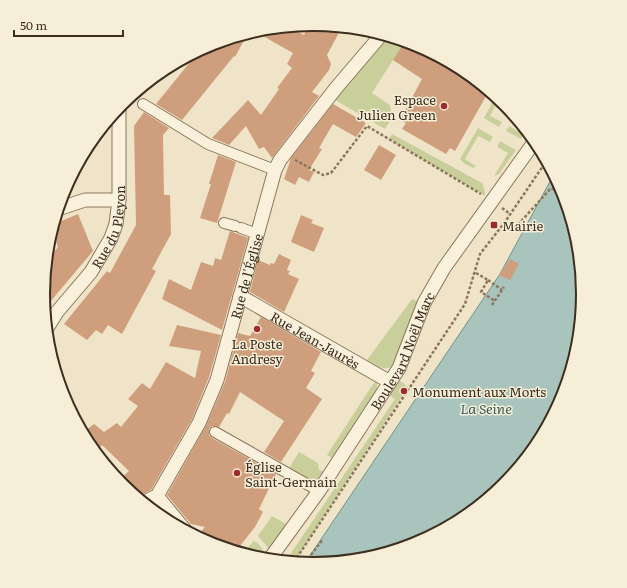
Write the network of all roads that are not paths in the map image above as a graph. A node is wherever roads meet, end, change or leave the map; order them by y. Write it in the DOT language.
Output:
graph roads {
  1 [pos="378,39"];
  2 [pos="143,104"];
  3 [pos="119,118"];
  4 [pos="531,147"];
  5 [pos="275,170"];
  6 [pos="119,200"];
  7 [pos="65,207"];
  8 [pos="224,223"];
  9 [pos="257,234"];
  10 [pos="240,296"];
  11 [pos="52,320"];
  12 [pos="390,382"];
  13 [pos="215,432"];
  14 [pos="319,491"];
  15 [pos="157,496"];
  16 [pos="149,500"];
  17 [pos="175,518"];
  18 [pos="274,554"];
  1 -- 5 [label="street, Rue de l'Église"];
  2 -- 5 [label="street"];
  3 -- 6 [label="street, Rue du Pleyon"];
  4 -- 12 [label="street, Boulevard Noël Marc"];
  5 -- 9 [label="street, Rue de l'Église"];
  6 -- 7 [label="street"];
  6 -- 11 [label="street, Rue du Pleyon"];
  8 -- 9 [label="street"];
  9 -- 10 [label="street, Rue de l'Église"];
  10 -- 12 [label="street, Rue Jean-Jaurès"];
  10 -- 15 [label="street, Rue de l'Église"];
  12 -- 14 [label="street, Boulevard Noël Marc"];
  13 -- 14 [label="street"];
  14 -- 18 [label="street, Boulevard Noël Marc"];
  15 -- 16 [label="street"];
  15 -- 17 [label="street"];
}
